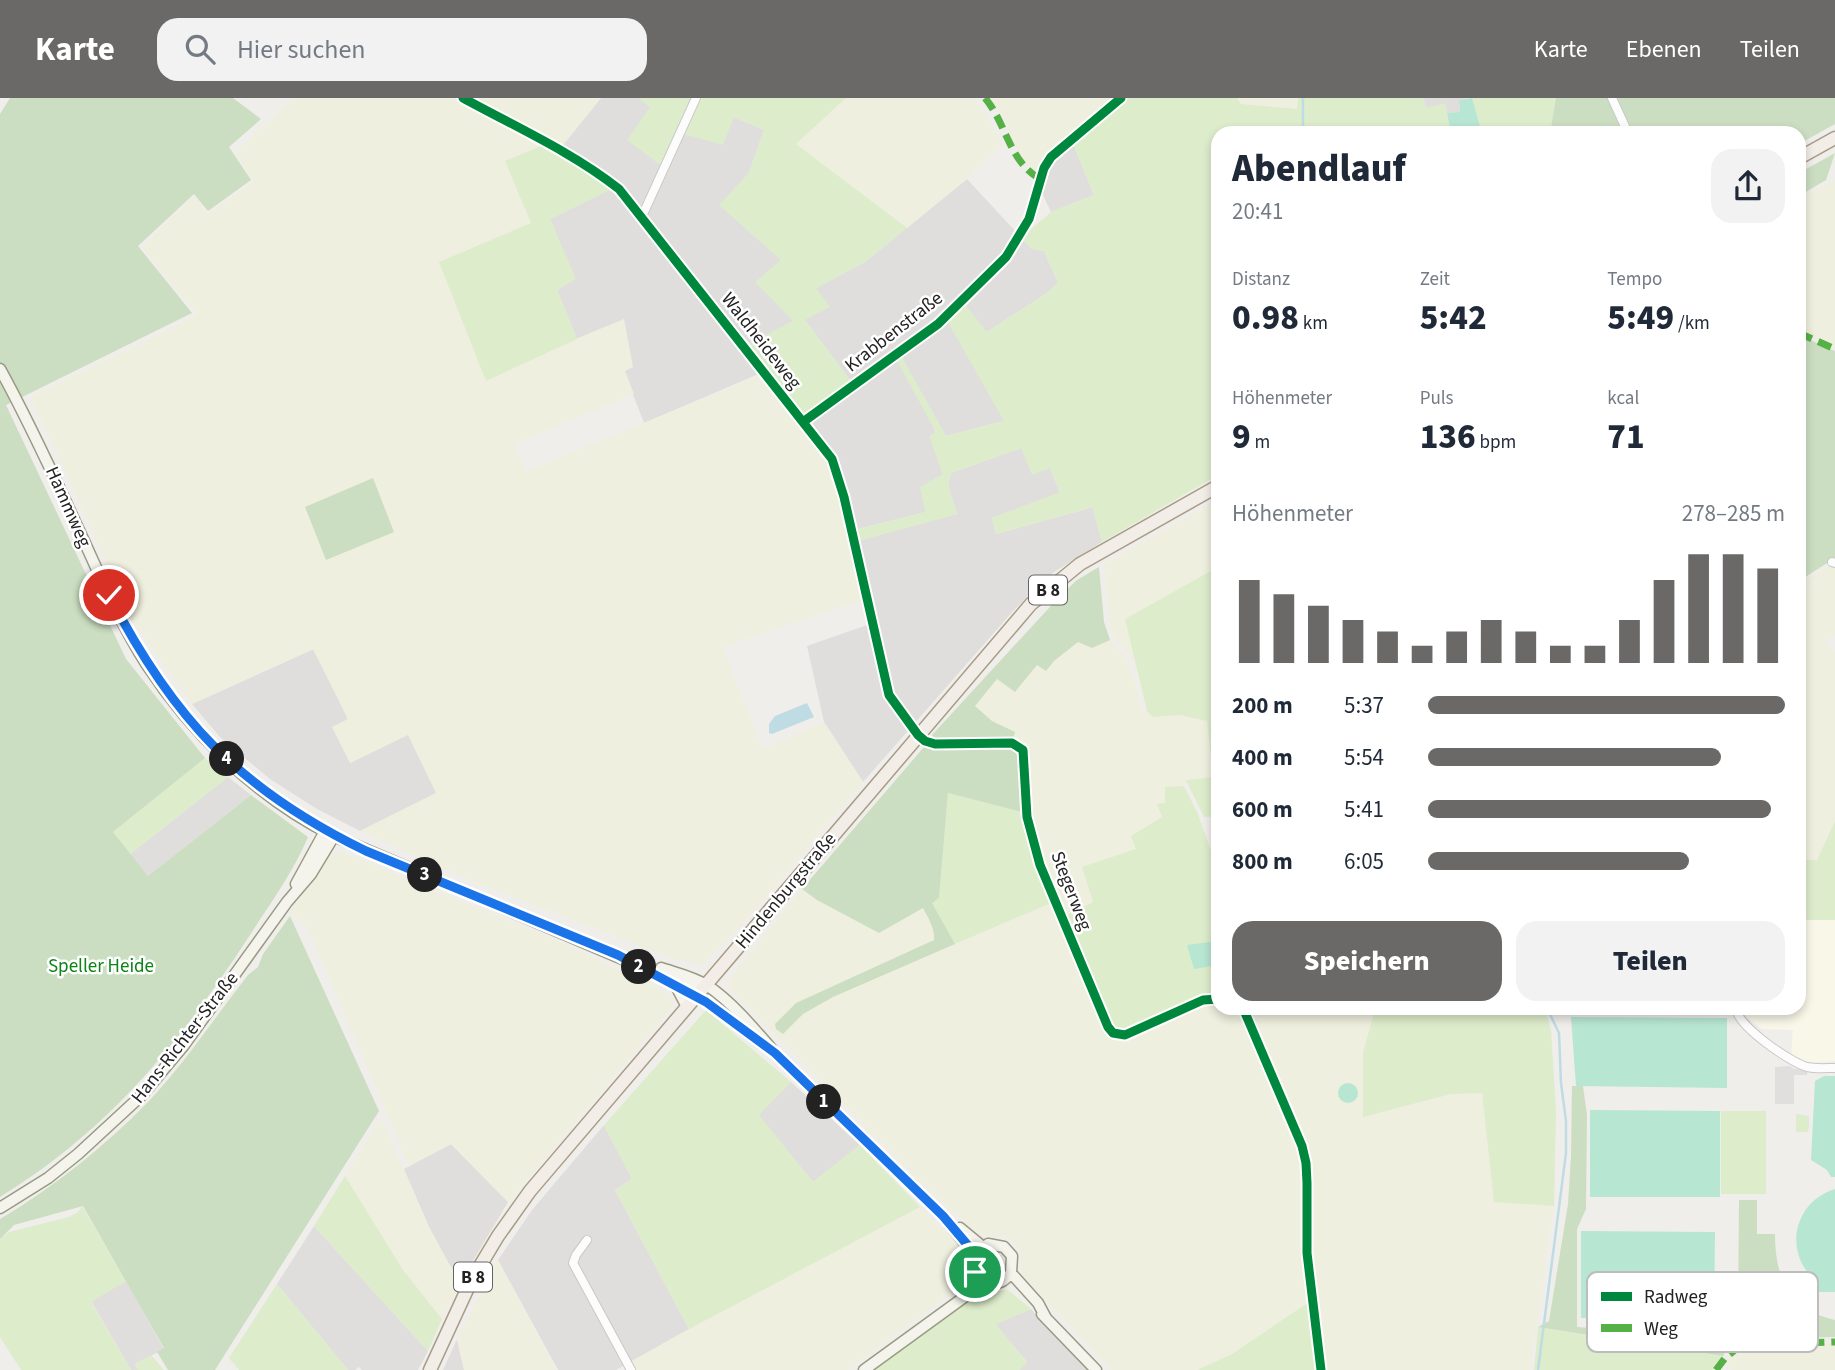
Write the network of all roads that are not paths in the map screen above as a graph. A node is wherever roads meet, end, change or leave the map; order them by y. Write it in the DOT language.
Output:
graph roads {
  1 [pos="463,98"];
  2 [pos="696,98"];
  3 [pos="1121,98"];
  4 [pos="1612,98"];
  5 [pos="1625,126"];
  6 [pos="1835,138"];
  7 [pos="1806,154"];
  8 [pos="640,216"];
  9 [pos="0,369"];
  10 [pos="803,422"];
  11 [pos="1211,490"];
  12 [pos="918,736"];
  13 [pos="330,833"];
  14 [pos="618,955"];
  15 [pos="699,994"];
  16 [pos="1211,999"];
  17 [pos="1246,1015"];
  18 [pos="1737,1015"];
  19 [pos="774,1052"];
  20 [pos="1835,1068"];
  21 [pos="0,1208"];
  22 [pos="587,1240"];
  23 [pos="979,1251"];
  24 [pos="975,1272"];
  25 [pos="1012,1273"];
  26 [pos="985,1282"];
  27 [pos="1003,1282"];
  28 [pos="946,1309"];
  29 [pos="1046,1318"];
  30 [pos="430,1370"];
  31 [pos="631,1370"];
  32 [pos="864,1370"];
  33 [pos="1096,1370"];
  34 [pos="1321,1370"];
  1 -- 8 [label="street, Waldheideweg"];
  2 -- 8 [label="street"];
  3 -- 10 [label="street, Krabbenstraße"];
  4 -- 5 [label="street"];
  6 -- 7 [label="main road"];
  8 -- 10 [label="street, Waldheideweg"];
  9 -- 13 [label="main road, Hammweg"];
  10 -- 12 [label="street, Waldheideweg"];
  11 -- 12 [label="main road, Hindenburgstraße / B 8"];
  12 -- 15 [label="main road, Hindenburgstraße / B 8"];
  12 -- 16 [label="street, Stegerweg"];
  13 -- 14 [label="main road, Hammweg"];
  13 -- 21 [label="main road, Hans-Richter-Straße"];
  14 -- 15 [label="main road, Hammweg"];
  14 -- 15 [label="main road, Hammweg"];
  15 -- 19 [label="main road, Hammweg"];
  15 -- 19 [label="main road, Hammweg"];
  15 -- 30 [label="main road, Hindenburgstraße / B 8"];
  17 -- 34 [label="street"];
  18 -- 20 [label="street"];
  19 -- 23 [label="main road, Hammweg"];
  22 -- 31 [label="street"];
  23 -- 24 [label="main road"];
  23 -- 25 [label="main road, Hammweg"];
  24 -- 26 [label="main road"];
  24 -- 28 [label="main road"];
  25 -- 27 [label="main road"];
  25 -- 29 [label="main road, Hammweg"];
  26 -- 27 [label="main road"];
  26 -- 28 [label="main road"];
  27 -- 29 [label="main road, Hammweg"];
  28 -- 32 [label="main road"];
  29 -- 33 [label="main road, Hammweg"];
}
